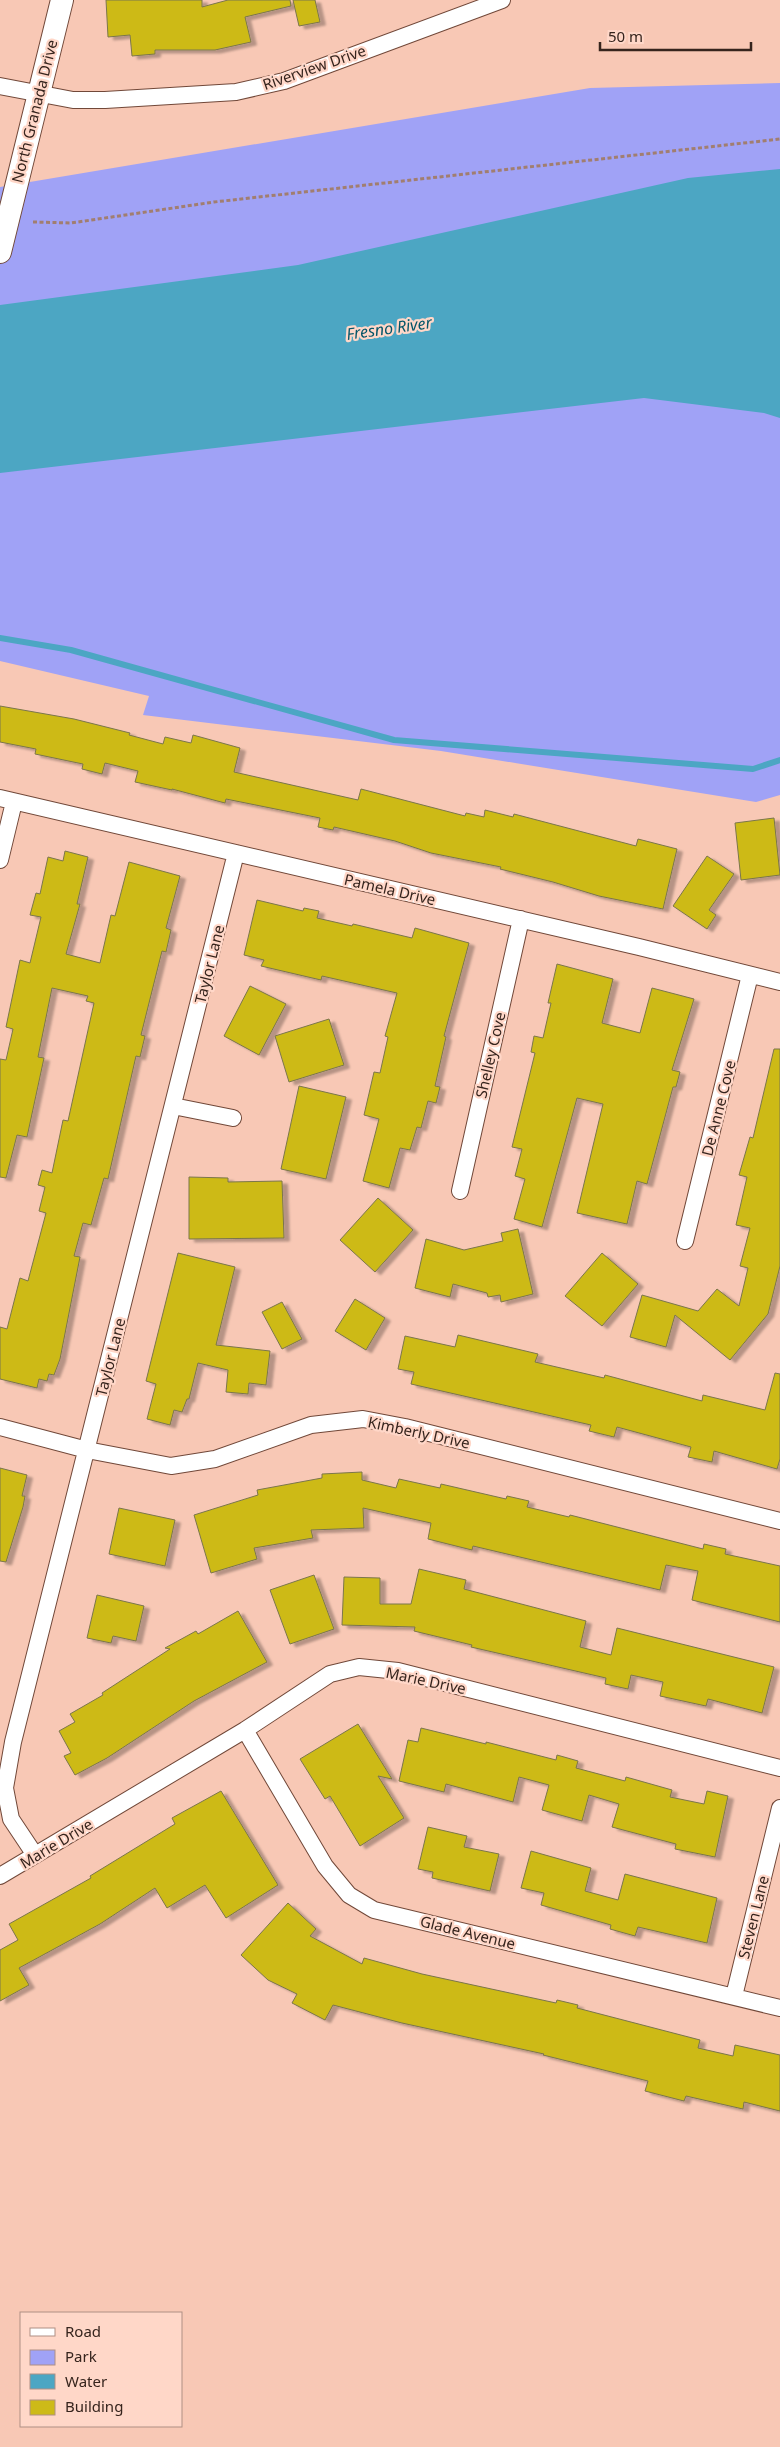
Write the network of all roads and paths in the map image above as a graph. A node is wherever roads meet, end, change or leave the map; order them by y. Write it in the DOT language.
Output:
graph roads {
  1 [pos="62,0"];
  2 [pos="502,0"];
  3 [pos="0,86"];
  4 [pos="37,94"];
  5 [pos="780,139"];
  6 [pos="34,222"];
  7 [pos="1,248"];
  8 [pos="7,800"];
  9 [pos="236,853"];
  10 [pos="0,860"];
  11 [pos="521,920"];
  12 [pos="750,974"];
  13 [pos="780,982"];
  14 [pos="173,1106"];
  15 [pos="233,1118"];
  16 [pos="460,1191"];
  17 [pos="685,1241"];
  18 [pos="0,1428"];
  19 [pos="87,1450"];
  20 [pos="780,1521"];
  21 [pos="245,1730"];
  22 [pos="780,1768"];
  23 [pos="780,1808"];
  24 [pos="35,1855"];
  25 [pos="0,1876"];
  26 [pos="734,1996"];
  27 [pos="780,2008"];
  1 -- 4 [label="street, North Granada Drive"];
  2 -- 4 [label="street, Riverview Drive"];
  3 -- 4 [label="street, Riverview Drive"];
  4 -- 7 [label="street, North Granada Drive"];
  5 -- 6 [label="path"];
  8 -- 9 [label="street, Pamela Drive"];
  8 -- 10 [label="street"];
  9 -- 11 [label="street, Pamela Drive"];
  9 -- 14 [label="street, Taylor Lane"];
  11 -- 12 [label="street, Pamela Drive"];
  11 -- 16 [label="street, Shelley Cove"];
  12 -- 13 [label="street, Pamela Drive"];
  12 -- 17 [label="street, De Anne Cove"];
  14 -- 15 [label="street"];
  14 -- 19 [label="street, Taylor Lane"];
  18 -- 19 [label="street, Kimberly Drive"];
  19 -- 20 [label="street, Kimberly Drive"];
  19 -- 24 [label="street, Taylor Lane"];
  21 -- 22 [label="street, Marie Drive"];
  21 -- 24 [label="street, Marie Drive"];
  21 -- 26 [label="street, Glade Avenue"];
  23 -- 26 [label="street, Steven Lane"];
  24 -- 25 [label="street, Marie Drive"];
  26 -- 27 [label="street, Glade Avenue"];
}
